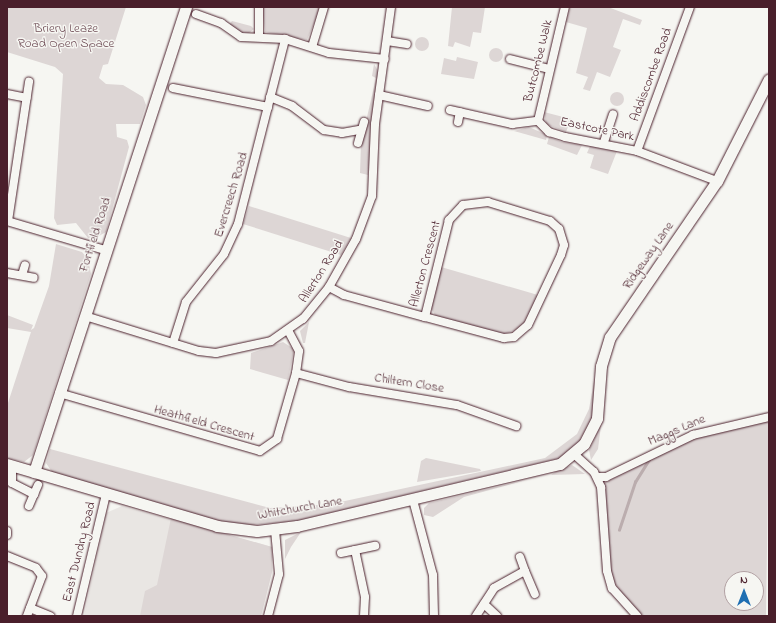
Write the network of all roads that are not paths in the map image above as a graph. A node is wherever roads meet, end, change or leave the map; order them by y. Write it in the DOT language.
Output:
graph roads {
  1 [pos="186,7"];
  2 [pos="259,7"];
  3 [pos="324,7"];
  4 [pos="391,7"];
  5 [pos="690,7"];
  6 [pos="565,8"];
  7 [pos="196,14"];
  8 [pos="259,37"];
  9 [pos="285,39"];
  10 [pos="387,41"];
  11 [pos="407,44"];
  12 [pos="312,47"];
  13 [pos="385,59"];
  14 [pos="510,59"];
  15 [pos="549,69"];
  16 [pos="769,79"];
  17 [pos="29,82"];
  18 [pos="173,88"];
  19 [pos="7,94"];
  20 [pos="379,95"];
  21 [pos="270,97"];
  22 [pos="27,98"];
  23 [pos="428,106"];
  24 [pos="268,107"];
  25 [pos="450,110"];
  26 [pos="460,112"];
  27 [pos="613,114"];
  28 [pos="538,120"];
  29 [pos="364,122"];
  30 [pos="458,122"];
  31 [pos="359,130"];
  32 [pos="604,142"];
  33 [pos="358,143"];
  34 [pos="637,151"];
  35 [pos="11,177"];
  36 [pos="717,181"];
  37 [pos="8,221"];
  38 [pos="105,250"];
  39 [pos="25,265"];
  40 [pos="7,273"];
  41 [pos="22,275"];
  42 [pos="34,278"];
  43 [pos="329,287"];
  44 [pos="85,316"];
  45 [pos="425,317"];
  46 [pos="289,332"];
  47 [pos="173,344"];
  48 [pos="296,373"];
  49 [pos="59,393"];
  50 [pos="769,417"];
  51 [pos="516,426"];
  52 [pos="575,455"];
  53 [pos="10,465"];
  54 [pos="34,472"];
  55 [pos="598,477"];
  56 [pos="38,485"];
  57 [pos="34,494"];
  58 [pos="106,494"];
  59 [pos="413,500"];
  60 [pos="29,506"];
  61 [pos="275,530"];
  62 [pos="7,531"];
  63 [pos="7,534"];
  64 [pos="375,546"];
  65 [pos="354,550"];
  66 [pos="341,553"];
  67 [pos="7,556"];
  68 [pos="520,557"];
  69 [pos="525,571"];
  70 [pos="535,594"];
  71 [pos="484,604"];
  72 [pos="29,612"];
  73 [pos="50,616"];
  74 [pos="77,616"];
  75 [pos="268,616"];
  76 [pos="364,616"];
  77 [pos="434,616"];
  78 [pos="476,616"];
  79 [pos="497,616"];
  80 [pos="637,616"];
  1 -- 38 [label="street, Fortfield Road"];
  2 -- 8 [label="street"];
  3 -- 12 [label="street"];
  4 -- 10 [label="street, Allerton Road"];
  5 -- 34 [label="street, Addiscombe Road"];
  6 -- 15 [label="street, Butcombe Walk"];
  7 -- 8 [label="street"];
  8 -- 9 [label="street"];
  9 -- 12 [label="street"];
  9 -- 21 [label="street, Evercreech Road"];
  10 -- 11 [label="street"];
  10 -- 13 [label="street, Allerton Road"];
  12 -- 13 [label="street"];
  13 -- 20 [label="street, Allerton Road"];
  14 -- 15 [label="street"];
  15 -- 28 [label="street, Butcombe Walk"];
  16 -- 36 [label="street, Ridgeway Lane"];
  17 -- 22 [label="street"];
  18 -- 24 [label="street"];
  19 -- 22 [label="street"];
  20 -- 23 [label="street"];
  20 -- 43 [label="street, Allerton Road"];
  21 -- 24 [label="street, Evercreech Road"];
  21 -- 31 [label="street"];
  22 -- 35 [label="street"];
  24 -- 47 [label="street, Evercreech Road"];
  25 -- 26 [label="street"];
  26 -- 28 [label="street"];
  26 -- 30 [label="street"];
  27 -- 32 [label="street"];
  28 -- 32 [label="street, Eastcote Park"];
  29 -- 31 [label="street"];
  31 -- 33 [label="street"];
  32 -- 34 [label="street, Eastcote Park"];
  34 -- 36 [label="street, Eastcote Park"];
  35 -- 37 [label="street"];
  36 -- 52 [label="street, Ridgeway Lane"];
  37 -- 38 [label="street"];
  38 -- 44 [label="street, Fortfield Road"];
  39 -- 41 [label="street"];
  40 -- 41 [label="street"];
  41 -- 42 [label="street"];
  43 -- 45 [label="street, Allerton Crescent"];
  43 -- 46 [label="street, Allerton Road"];
  44 -- 47 [label="street, Allerton Road"];
  44 -- 49 [label="street, Fortfield Road"];
  45 -- 45 [label="street, Allerton Crescent"];
  46 -- 47 [label="street, Allerton Road"];
  46 -- 48 [label="street, Heathfield Crescent"];
  48 -- 49 [label="street, Heathfield Crescent"];
  48 -- 51 [label="street, Chiltern Close"];
  49 -- 54 [label="street, Fortfield Road"];
  50 -- 55 [label="street, Maggs Lane"];
  52 -- 55 [label="street"];
  52 -- 59 [label="street, Whitchurch Lane"];
  53 -- 54 [label="street, Whitchurch Lane"];
  53 -- 57 [label="street"];
  54 -- 58 [label="street, Whitchurch Lane"];
  55 -- 80 [label="street"];
  56 -- 57 [label="street"];
  57 -- 60 [label="street"];
  58 -- 61 [label="street, Whitchurch Lane"];
  58 -- 74 [label="street, East Dundry Road"];
  59 -- 61 [label="street, Whitchurch Lane"];
  59 -- 77 [label="street"];
  61 -- 75 [label="street"];
  62 -- 63 [label="street"];
  64 -- 65 [label="street"];
  65 -- 66 [label="street"];
  65 -- 76 [label="street"];
  67 -- 72 [label="street"];
  68 -- 69 [label="street"];
  69 -- 70 [label="street"];
  69 -- 71 [label="street"];
  71 -- 78 [label="street"];
  71 -- 79 [label="street"];
  72 -- 73 [label="street"];
}
